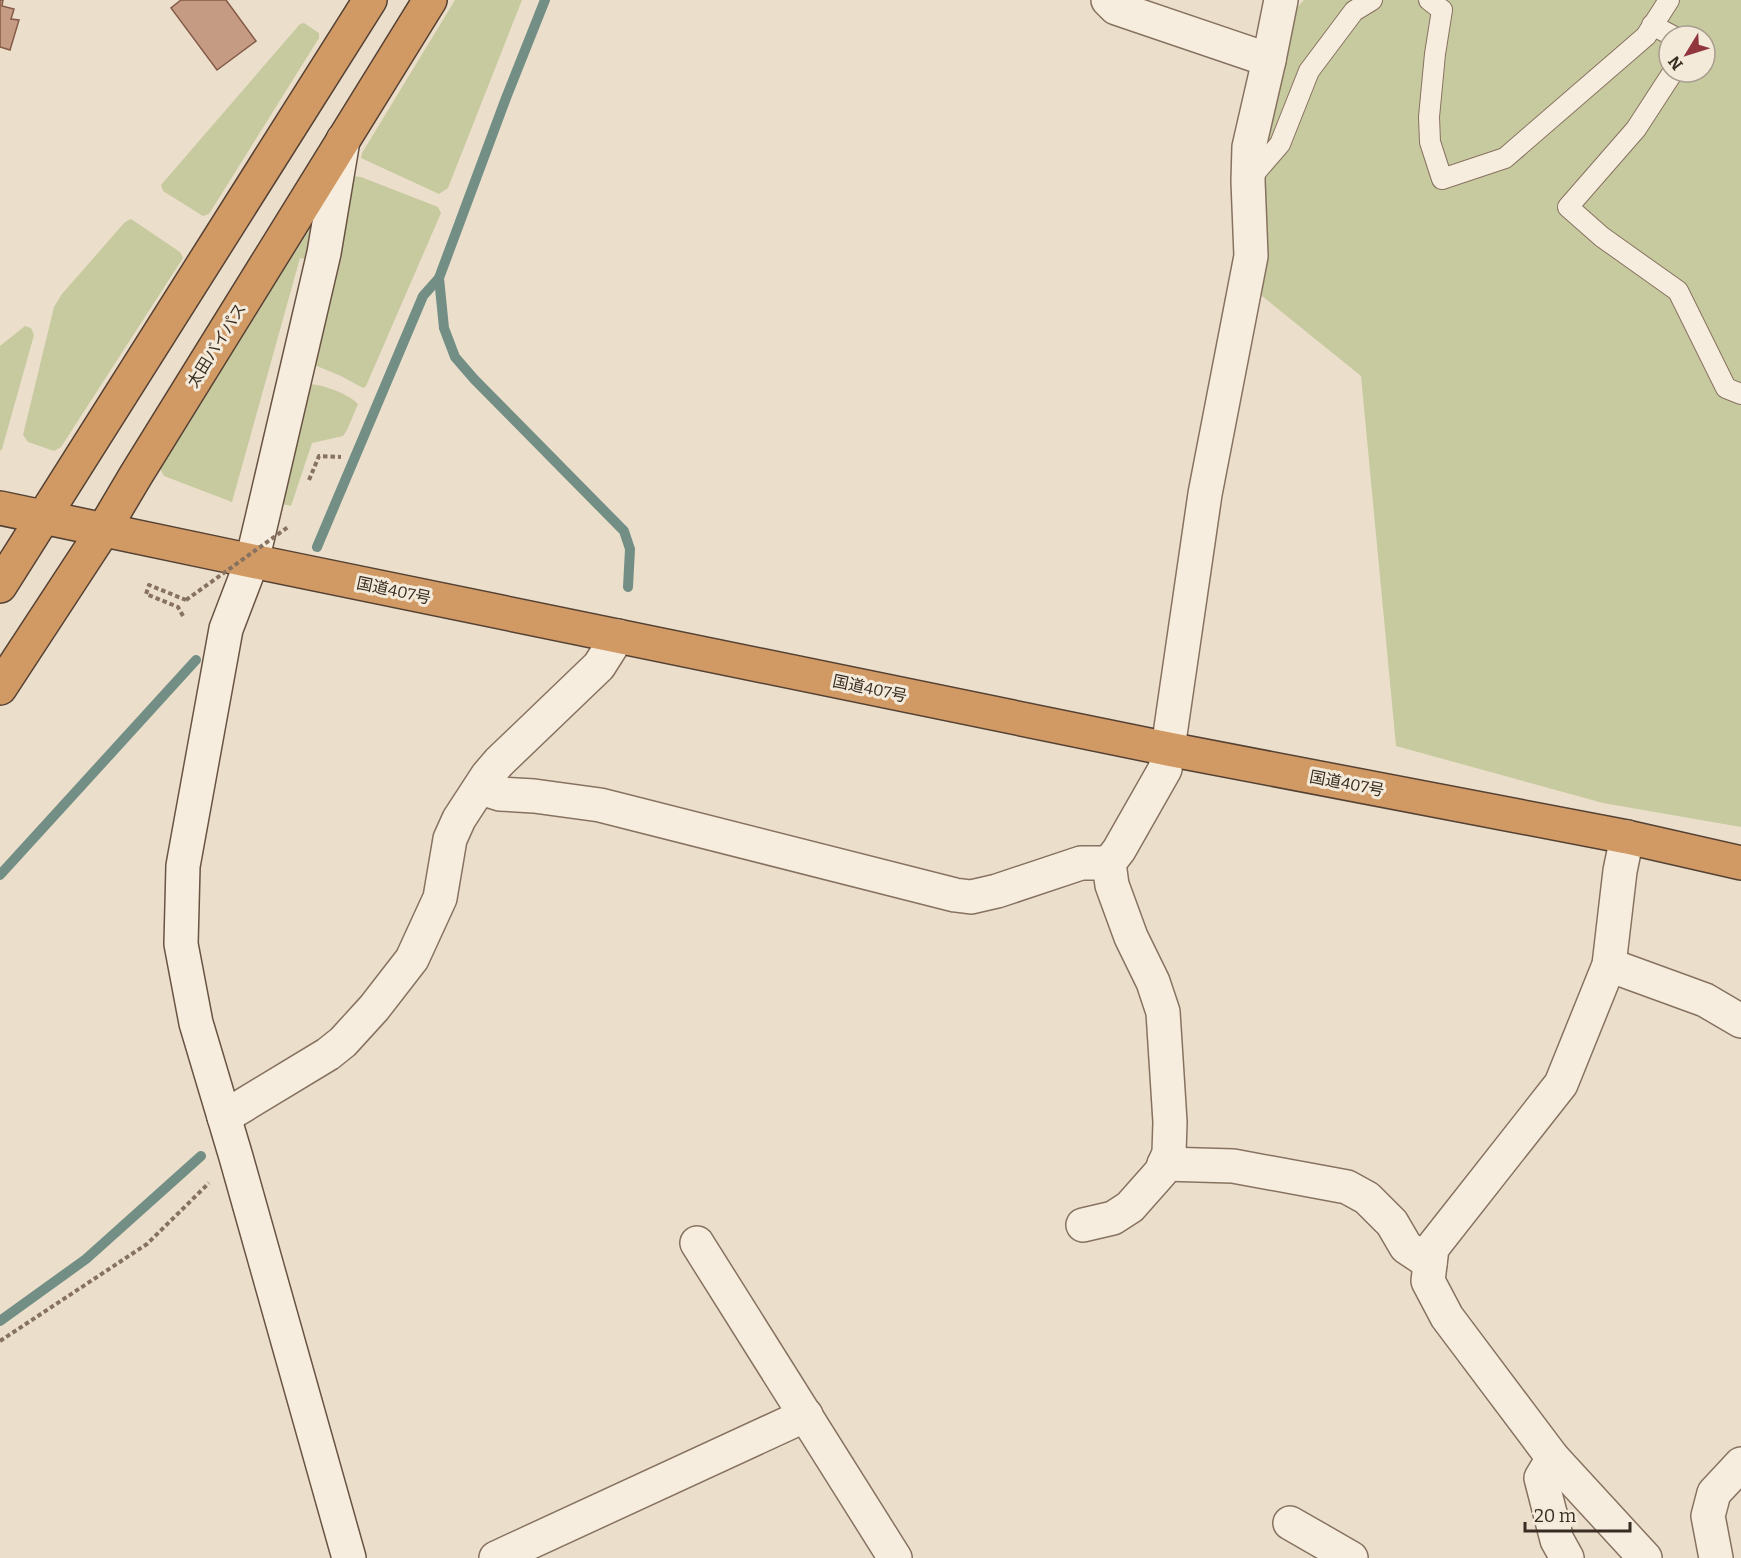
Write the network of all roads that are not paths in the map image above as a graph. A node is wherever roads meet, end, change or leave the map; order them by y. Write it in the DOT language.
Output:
graph roads {
  1 [pos="370,0"];
  2 [pos="430,0"];
  3 [pos="1108,0"];
  4 [pos="1281,0"];
  5 [pos="1372,0"];
  6 [pos="1429,0"];
  7 [pos="1670,0"];
  8 [pos="1652,25"];
  9 [pos="1657,28"];
  10 [pos="1269,60"];
  11 [pos="1665,84"];
  12 [pos="343,138"];
  13 [pos="1248,181"];
  14 [pos="1741,394"];
  15 [pos="0,508"];
  16 [pos="43,517"];
  17 [pos="104,529"];
  18 [pos="252,561"];
  19 [pos="0,586"];
  20 [pos="618,636"];
  21 [pos="0,688"];
  22 [pos="1168,749"];
  23 [pos="481,788"];
  24 [pos="1627,837"];
  25 [pos="1109,863"];
  26 [pos="1741,863"];
  27 [pos="1609,964"];
  28 [pos="1741,1021"];
  29 [pos="224,1117"];
  30 [pos="1164,1164"];
  31 [pos="1083,1225"];
  32 [pos="697,1244"];
  33 [pos="1430,1263"];
  34 [pos="806,1415"];
  35 [pos="1553,1458"];
  36 [pos="1741,1464"];
  37 [pos="1290,1523"];
  38 [pos="349,1558"];
  39 [pos="496,1558"];
  40 [pos="895,1558"];
  41 [pos="1351,1558"];
  42 [pos="1567,1558"];
  43 [pos="1645,1558"];
  44 [pos="1716,1558"];
  1 -- 16 [label="highway"];
  2 -- 12 [label="highway, 太田バイパス"];
  3 -- 10 [label="street"];
  4 -- 10 [label="street"];
  5 -- 13 [label="lane"];
  6 -- 8 [label="lane"];
  7 -- 8 [label="lane"];
  8 -- 9 [label="lane"];
  10 -- 13 [label="street"];
  11 -- 14 [label="lane"];
  12 -- 17 [label="highway, 太田バイパス"];
  12 -- 18 [label="street"];
  13 -- 22 [label="street"];
  15 -- 16 [label="highway, 国道407号"];
  16 -- 17 [label="highway, 国道407号"];
  16 -- 19 [label="highway"];
  17 -- 18 [label="highway, 国道407号"];
  17 -- 21 [label="highway, 太田バイパス"];
  18 -- 20 [label="highway, 国道407号"];
  18 -- 29 [label="street"];
  20 -- 22 [label="highway, 国道407号"];
  20 -- 23 [label="street"];
  22 -- 24 [label="highway, 国道407号"];
  22 -- 25 [label="street"];
  23 -- 25 [label="street"];
  23 -- 29 [label="street"];
  24 -- 26 [label="highway, 国道407号"];
  24 -- 27 [label="street"];
  25 -- 30 [label="street"];
  27 -- 28 [label="street"];
  27 -- 33 [label="street"];
  29 -- 38 [label="street"];
  30 -- 31 [label="street"];
  30 -- 33 [label="street"];
  32 -- 34 [label="street"];
  33 -- 35 [label="street"];
  34 -- 39 [label="street"];
  34 -- 40 [label="street"];
  35 -- 42 [label="street"];
  35 -- 43 [label="street"];
  36 -- 44 [label="street"];
  37 -- 41 [label="street"];
}
